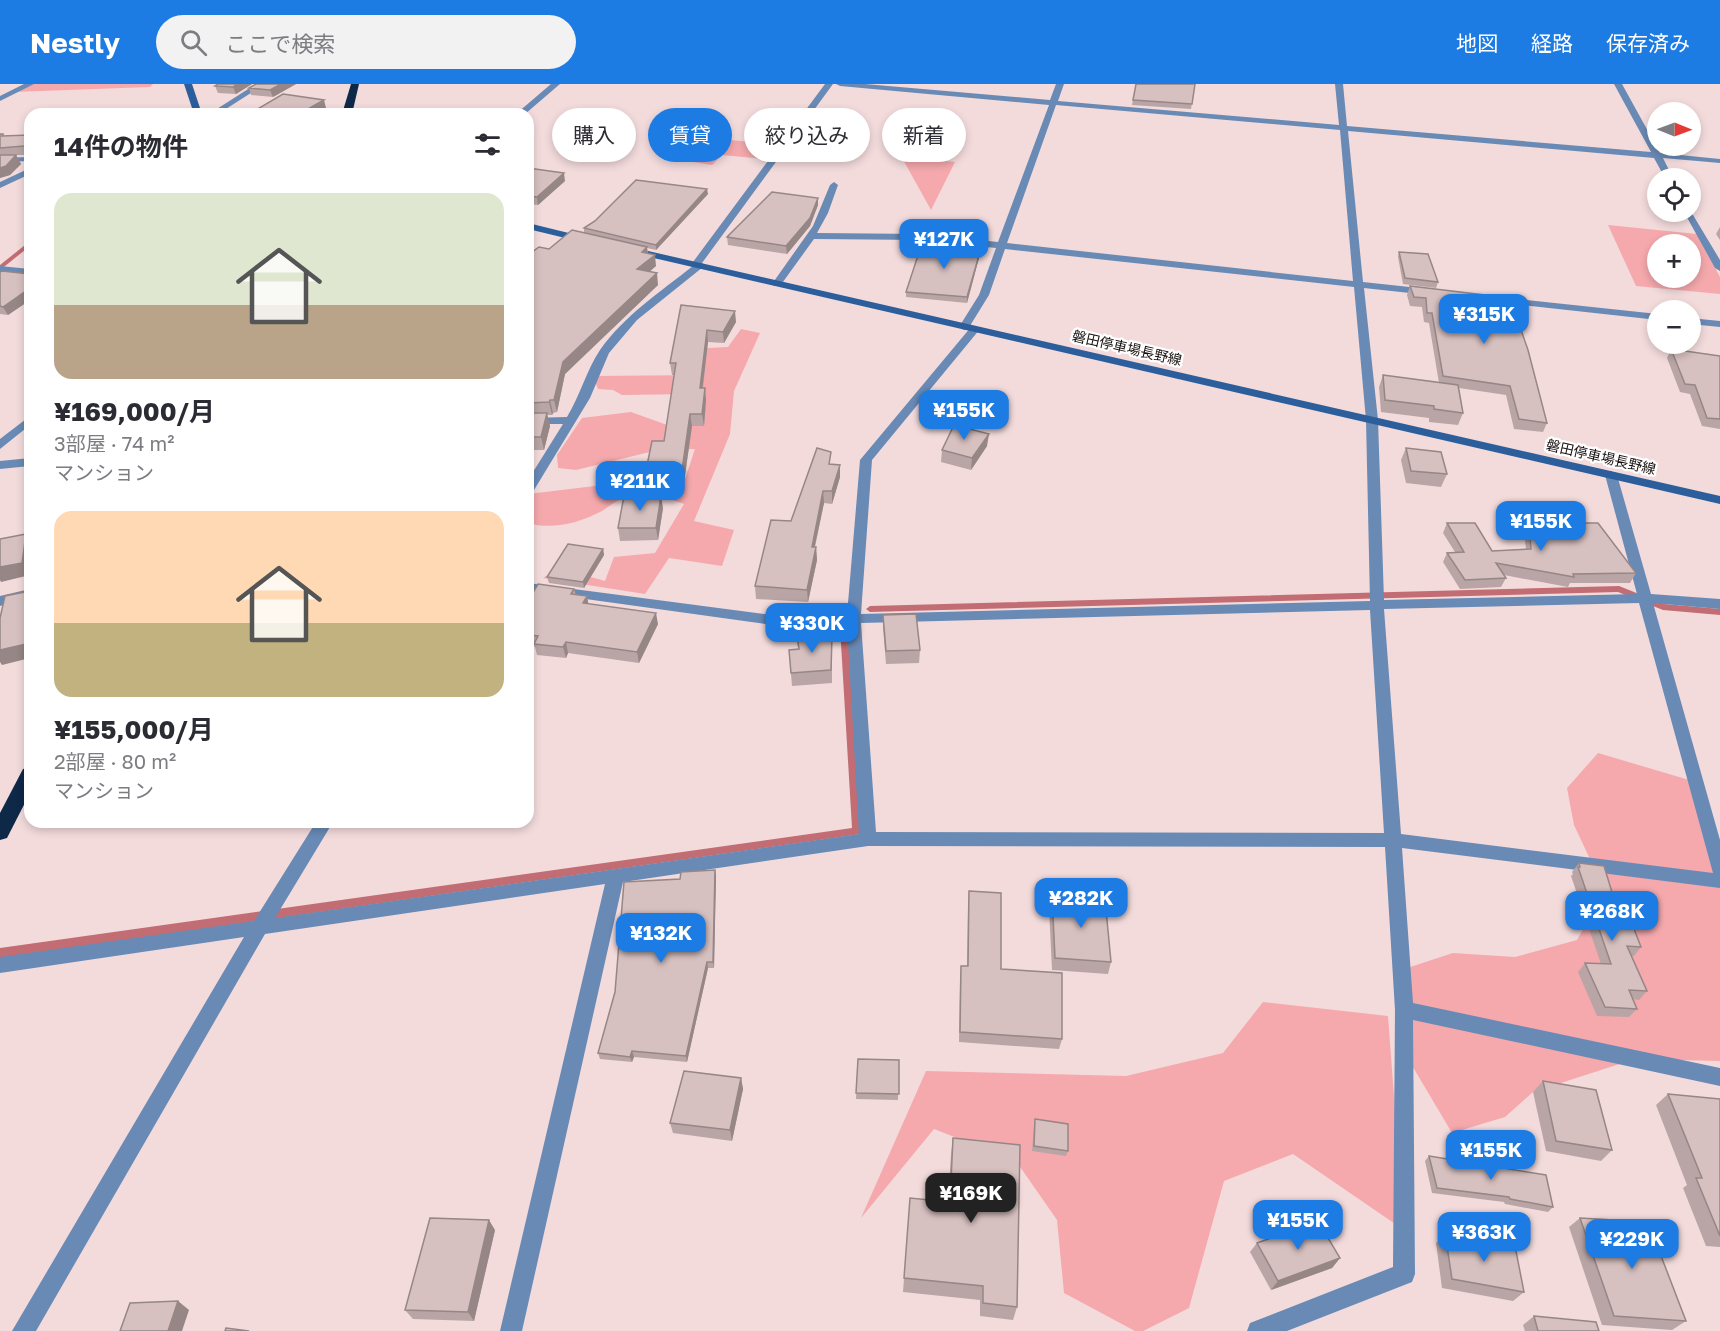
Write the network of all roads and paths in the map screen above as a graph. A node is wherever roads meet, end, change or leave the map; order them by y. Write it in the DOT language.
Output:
graph roads {
  1 [pos="30,84"];
  2 [pos="188,84"];
  3 [pos="261,84"];
  4 [pos="355,84"];
  5 [pos="556,84"];
  6 [pos="829,84"];
  7 [pos="840,84"];
  8 [pos="1060,84"];
  9 [pos="1339,84"];
  10 [pos="1618,84"];
  11 [pos="0,99"];
  12 [pos="1053,103"];
  13 [pos="196,108"];
  14 [pos="223,108"];
  15 [pos="349,108"];
  16 [pos="527,108"];
  17 [pos="1343,128"];
  18 [pos="1647,138"];
  19 [pos="1647,154"];
  20 [pos="1667,156"];
  21 [pos="24,159"];
  22 [pos="0,160"];
  23 [pos="1720,161"];
  24 [pos="24,174"];
  25 [pos="0,185"];
  26 [pos="834,185"];
  27 [pos="1694,222"];
  28 [pos="534,227"];
  29 [pos="813,236"];
  30 [pos="599,243"];
  31 [pos="1002,245"];
  32 [pos="621,248"];
  33 [pos="698,265"];
  34 [pos="1720,268"];
  35 [pos="0,269"];
  36 [pos="24,271"];
  37 [pos="777,284"];
  38 [pos="1358,285"];
  39 [pos="1438,293"];
  40 [pos="1473,297"];
  41 [pos="1647,316"];
  42 [pos="1701,322"];
  43 [pos="1720,324"];
  44 [pos="970,328"];
  45 [pos="534,420"];
  46 [pos="571,420"];
  47 [pos="1372,420"];
  48 [pos="24,423"];
  49 [pos="0,445"];
  50 [pos="24,463"];
  51 [pos="0,465"];
  52 [pos="1611,475"];
  53 [pos="534,480"];
  54 [pos="1720,500"];
  55 [pos="534,589"];
  56 [pos="24,595"];
  57 [pos="1377,598"];
  58 [pos="1645,598"];
  59 [pos="0,601"];
  60 [pos="1720,604"];
  61 [pos="847,619"];
  62 [pos="24,786"];
  63 [pos="321,828"];
  64 [pos="0,832"];
  65 [pos="868,839"];
  66 [pos="1392,840"];
  67 [pos="1720,870"];
  68 [pos="616,875"];
  69 [pos="1720,882"];
  70 [pos="261,925"];
  71 [pos="0,965"];
  72 [pos="1404,1010"];
  73 [pos="1720,1077"];
  74 [pos="22,1331"];
  75 [pos="511,1331"];
  76 [pos="1257,1331"];
  1 -- 11 [label="street"];
  2 -- 13 [label="main road"];
  3 -- 14 [label="street"];
  4 -- 15 [label="highway"];
  5 -- 16 [label="street"];
  6 -- 33 [label="street"];
  7 -- 12 [label="street"];
  8 -- 12 [label="street"];
  9 -- 17 [label="street"];
  10 -- 18 [label="street"];
  12 -- 17 [label="street"];
  12 -- 31 [label="street"];
  17 -- 19 [label="street"];
  17 -- 38 [label="street"];
  20 -- 23 [label="street"];
  21 -- 22 [label="street"];
  24 -- 25 [label="street"];
  26 -- 29 [label="street"];
  27 -- 34 [label="street"];
  28 -- 30 [label="main road"];
  29 -- 31 [label="street"];
  29 -- 37 [label="street"];
  31 -- 38 [label="street"];
  31 -- 44 [label="street"];
  32 -- 33 [label="main road, 磐田停車場長野線"];
  33 -- 37 [label="main road, 磐田停車場長野線"];
  33 -- 46 [label="street"];
  35 -- 36 [label="street"];
  37 -- 44 [label="main road, 磐田停車場長野線"];
  38 -- 39 [label="street"];
  38 -- 47 [label="street"];
  40 -- 41 [label="street"];
  42 -- 43 [label="street"];
  44 -- 47 [label="main road, 磐田停車場長野線"];
  44 -- 61 [label="street"];
  45 -- 46 [label="street"];
  46 -- 53 [label="street"];
  47 -- 52 [label="main road, 磐田停車場長野線"];
  47 -- 57 [label="street"];
  48 -- 49 [label="street"];
  50 -- 51 [label="street"];
  52 -- 54 [label="main road, 磐田停車場長野線"];
  52 -- 58 [label="street"];
  55 -- 61 [label="street"];
  56 -- 59 [label="street"];
  57 -- 58 [label="street"];
  57 -- 61 [label="street"];
  57 -- 66 [label="street"];
  58 -- 60 [label="street"];
  58 -- 67 [label="street"];
  61 -- 65 [label="street"];
  62 -- 64 [label="highway"];
  63 -- 70 [label="street"];
  65 -- 66 [label="street"];
  65 -- 68 [label="street"];
  66 -- 69 [label="street"];
  66 -- 72 [label="street"];
  68 -- 70 [label="street"];
  68 -- 75 [label="street"];
  70 -- 71 [label="street"];
  70 -- 74 [label="street"];
  72 -- 73 [label="street"];
  72 -- 76 [label="street"];
}
